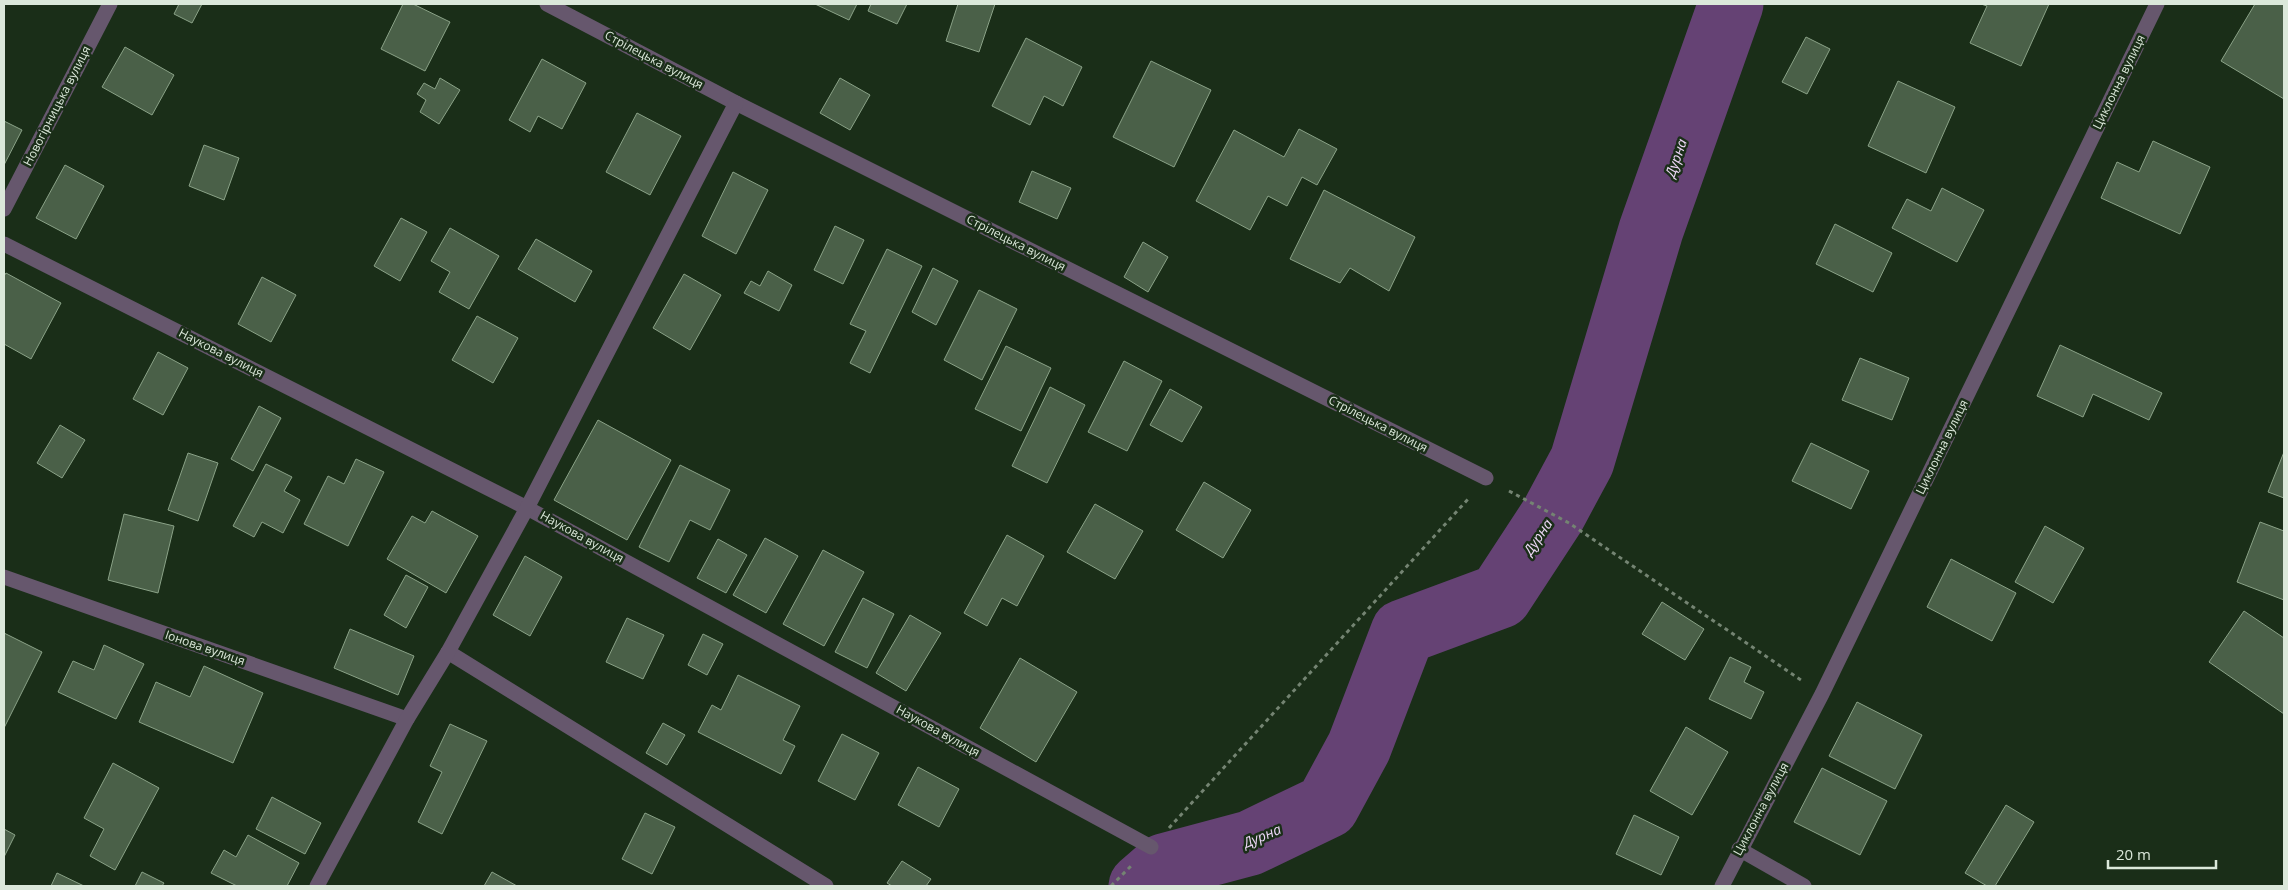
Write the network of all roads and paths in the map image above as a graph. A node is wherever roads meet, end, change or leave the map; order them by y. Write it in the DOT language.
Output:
graph roads {
  1 [pos="110,4"];
  2 [pos="547,4"];
  3 [pos="2157,4"];
  4 [pos="736,103"];
  5 [pos="4,209"];
  6 [pos="4,244"];
  7 [pos="1486,478"];
  8 [pos="527,508"];
  9 [pos="4,577"];
  10 [pos="448,652"];
  11 [pos="1822,694"];
  12 [pos="407,719"];
  13 [pos="1151,847"];
  14 [pos="1739,850"];
  15 [pos="317,886"];
  16 [pos="826,886"];
  17 [pos="1111,886"];
  18 [pos="1722,886"];
  19 [pos="1804,886"];
  1 -- 5 [label="street, Новогірницька вулиця"];
  2 -- 4 [label="street, Стрілецька вулиця"];
  3 -- 11 [label="street, Циклонна вулиця"];
  4 -- 7 [label="street, Стрілецька вулиця"];
  4 -- 8 [label="street"];
  6 -- 8 [label="street, Наукова вулиця"];
  7 -- 11 [label="path"];
  7 -- 13 [label="path"];
  8 -- 10 [label="street"];
  8 -- 13 [label="street, Наукова вулиця"];
  9 -- 12 [label="street, Іонова вулиця"];
  10 -- 12 [label="street"];
  10 -- 16 [label="street"];
  11 -- 14 [label="street, Циклонна вулиця"];
  12 -- 15 [label="street"];
  13 -- 17 [label="path"];
  14 -- 18 [label="street, Циклонна вулиця"];
  14 -- 19 [label="street"];
}
